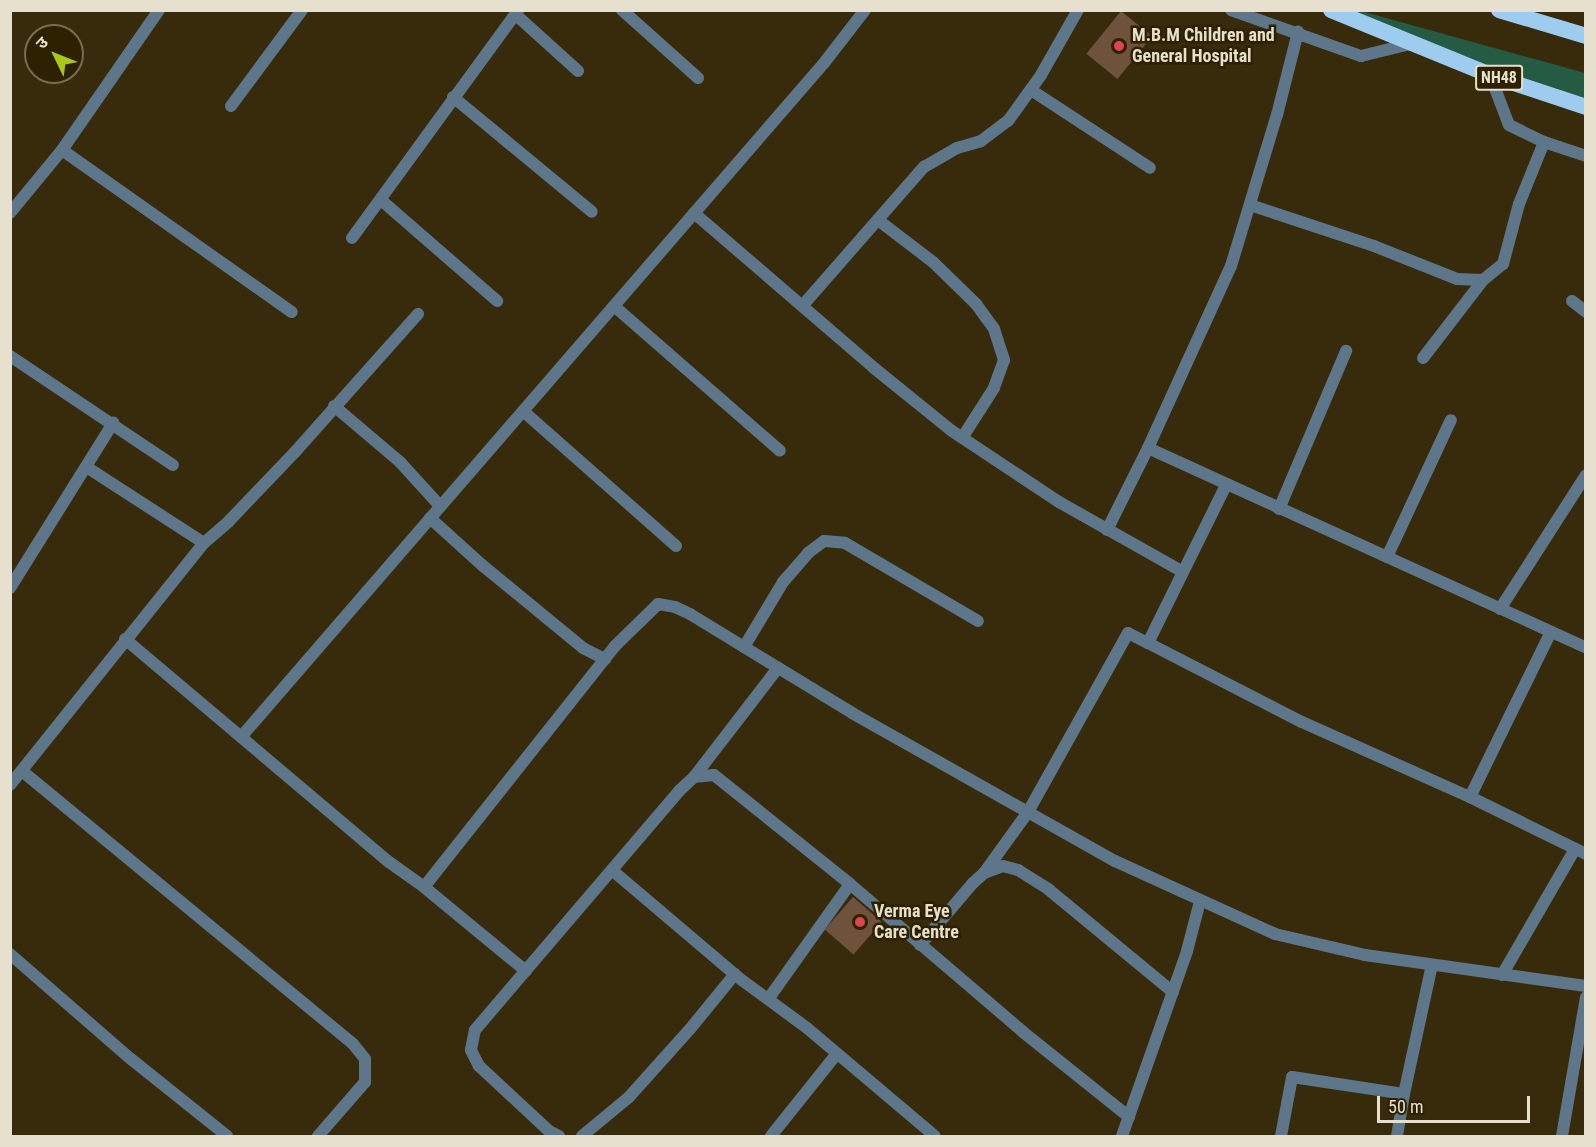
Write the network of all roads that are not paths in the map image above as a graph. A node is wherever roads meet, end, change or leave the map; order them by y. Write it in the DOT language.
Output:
graph roads {
  1 [pos="159,10"];
  2 [pos="302,10"];
  3 [pos="622,10"];
  4 [pos="865,10"];
  5 [pos="1078,10"];
  6 [pos="1231,10"];
  7 [pos="1331,10"];
  8 [pos="1499,10"];
  9 [pos="517,12"];
  10 [pos="1298,32"];
  11 [pos="1586,36"];
  12 [pos="1415,43"];
  13 [pos="578,71"];
  14 [pos="1490,75"];
  15 [pos="698,78"];
  16 [pos="1030,90"];
  17 [pos="453,97"];
  18 [pos="231,106"];
  19 [pos="1586,107"];
  20 [pos="1544,142"];
  21 [pos="62,150"];
  22 [pos="1586,156"];
  23 [pos="1150,168"];
  24 [pos="381,200"];
  25 [pos="1250,205"];
  26 [pos="592,212"];
  27 [pos="10,213"];
  28 [pos="694,213"];
  29 [pos="878,220"];
  30 [pos="352,238"];
  31 [pos="1483,280"];
  32 [pos="497,301"];
  33 [pos="1572,301"];
  34 [pos="803,305"];
  35 [pos="614,306"];
  36 [pos="291,312"];
  37 [pos="1586,312"];
  38 [pos="418,314"];
  39 [pos="1346,351"];
  40 [pos="10,356"];
  41 [pos="1423,358"];
  42 [pos="334,406"];
  43 [pos="523,411"];
  44 [pos="1451,420"];
  45 [pos="113,423"];
  46 [pos="962,438"];
  47 [pos="1148,448"];
  48 [pos="780,451"];
  49 [pos="173,465"];
  50 [pos="87,468"];
  51 [pos="1586,475"];
  52 [pos="1226,485"];
  53 [pos="440,506"];
  54 [pos="1279,508"];
  55 [pos="430,518"];
  56 [pos="1107,530"];
  57 [pos="204,543"];
  58 [pos="676,546"];
  59 [pos="1387,557"];
  60 [pos="1183,572"];
  61 [pos="10,588"];
  62 [pos="1500,609"];
  63 [pos="978,621"];
  64 [pos="1551,632"];
  65 [pos="125,639"];
  66 [pos="1148,643"];
  67 [pos="744,647"];
  68 [pos="1586,648"];
  69 [pos="605,658"];
  70 [pos="778,668"];
  71 [pos="241,737"];
  72 [pos="22,771"];
  73 [pos="694,777"];
  74 [pos="10,785"];
  75 [pos="1470,797"];
  76 [pos="1028,812"];
  77 [pos="1580,851"];
  78 [pos="613,871"];
  79 [pos="984,873"];
  80 [pos="850,884"];
  81 [pos="424,887"];
  82 [pos="1200,902"];
  83 [pos="920,945"];
  84 [pos="10,954"];
  85 [pos="1432,965"];
  86 [pos="526,971"];
  87 [pos="735,974"];
  88 [pos="1502,975"];
  89 [pos="1586,986"];
  90 [pos="1173,992"];
  91 [pos="1586,997"];
  92 [pos="769,998"];
  93 [pos="836,1055"];
  94 [pos="1404,1094"];
  95 [pos="1129,1117"];
  96 [pos="227,1137"];
  97 [pos="318,1137"];
  98 [pos="559,1137"];
  99 [pos="582,1137"];
  100 [pos="771,1137"];
  101 [pos="935,1137"];
  102 [pos="1122,1137"];
  103 [pos="1281,1137"];
  104 [pos="1397,1137"];
  105 [pos="1562,1137"];
  1 -- 21 [label="street"];
  2 -- 18 [label="street"];
  3 -- 15 [label="street"];
  4 -- 28 [label="street"];
  5 -- 16 [label="street"];
  6 -- 10 [label="street"];
  7 -- 12 [label="highway, NH48"];
  8 -- 11 [label="highway"];
  9 -- 13 [label="street"];
  9 -- 17 [label="street"];
  10 -- 12 [label="street"];
  10 -- 25 [label="street"];
  12 -- 14 [label="highway, NH48"];
  14 -- 19 [label="highway, NH48"];
  14 -- 20 [label="street"];
  16 -- 23 [label="street"];
  16 -- 29 [label="street"];
  17 -- 24 [label="street"];
  17 -- 26 [label="street"];
  20 -- 22 [label="street"];
  20 -- 31 [label="street"];
  21 -- 27 [label="street"];
  21 -- 36 [label="street"];
  24 -- 30 [label="street"];
  24 -- 32 [label="street"];
  25 -- 31 [label="street"];
  25 -- 47 [label="street"];
  28 -- 34 [label="street"];
  28 -- 35 [label="street"];
  29 -- 34 [label="street"];
  29 -- 46 [label="street"];
  31 -- 41 [label="street"];
  33 -- 37 [label="street"];
  34 -- 46 [label="street"];
  35 -- 43 [label="street"];
  35 -- 48 [label="street"];
  38 -- 42 [label="street"];
  39 -- 54 [label="street"];
  40 -- 45 [label="street"];
  42 -- 53 [label="street"];
  42 -- 57 [label="street"];
  43 -- 53 [label="street"];
  43 -- 58 [label="street"];
  44 -- 59 [label="street"];
  45 -- 49 [label="street"];
  45 -- 50 [label="street"];
  46 -- 56 [label="street"];
  47 -- 52 [label="street"];
  47 -- 56 [label="street"];
  50 -- 57 [label="street"];
  50 -- 61 [label="street"];
  51 -- 62 [label="street"];
  52 -- 54 [label="street"];
  52 -- 60 [label="street"];
  53 -- 55 [label="street"];
  54 -- 59 [label="street"];
  55 -- 69 [label="street"];
  55 -- 71 [label="street"];
  56 -- 60 [label="street"];
  57 -- 65 [label="street"];
  59 -- 62 [label="street"];
  60 -- 66 [label="street"];
  62 -- 64 [label="street"];
  63 -- 67 [label="street"];
  64 -- 68 [label="street"];
  64 -- 75 [label="street"];
  65 -- 71 [label="street"];
  65 -- 72 [label="street"];
  66 -- 75 [label="street"];
  66 -- 76 [label="street"];
  67 -- 69 [label="street"];
  67 -- 70 [label="street"];
  69 -- 81 [label="street"];
  70 -- 73 [label="street"];
  70 -- 76 [label="street"];
  71 -- 81 [label="street"];
  72 -- 74 [label="street"];
  72 -- 97 [label="street"];
  73 -- 78 [label="street"];
  73 -- 80 [label="street"];
  75 -- 77 [label="street"];
  76 -- 79 [label="street"];
  76 -- 82 [label="street"];
  77 -- 88 [label="street"];
  78 -- 86 [label="street"];
  78 -- 87 [label="street"];
  79 -- 83 [label="street"];
  79 -- 90 [label="street"];
  80 -- 83 [label="street"];
  80 -- 92 [label="street"];
  81 -- 86 [label="street"];
  82 -- 85 [label="street"];
  82 -- 90 [label="street"];
  83 -- 95 [label="street"];
  84 -- 96 [label="street"];
  85 -- 88 [label="street"];
  85 -- 94 [label="street"];
  86 -- 98 [label="street"];
  87 -- 92 [label="street"];
  87 -- 99 [label="street"];
  88 -- 89 [label="street"];
  90 -- 95 [label="street"];
  91 -- 105 [label="street"];
  92 -- 93 [label="street"];
  93 -- 100 [label="street"];
  93 -- 101 [label="street"];
  94 -- 103 [label="street"];
  94 -- 104 [label="street"];
  95 -- 102 [label="street"];
}
